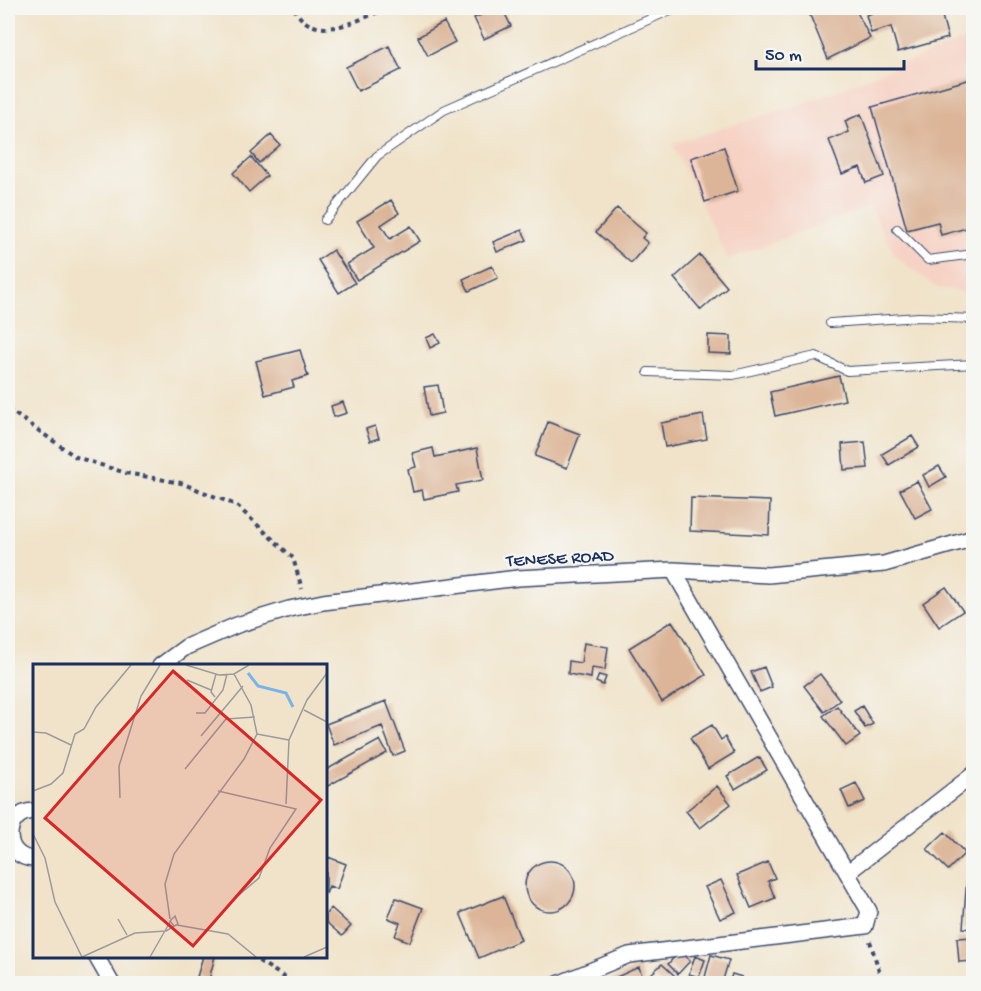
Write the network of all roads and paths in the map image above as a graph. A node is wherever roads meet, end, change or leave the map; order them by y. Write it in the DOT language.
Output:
graph roads {
  1 [pos="294,8"];
  2 [pos="388,8"];
  3 [pos="675,8"];
  4 [pos="325,220"];
  5 [pos="897,229"];
  6 [pos="974,254"];
  7 [pos="974,319"];
  8 [pos="830,323"];
  9 [pos="974,364"];
  10 [pos="648,372"];
  11 [pos="8,409"];
  12 [pos="974,538"];
  13 [pos="673,570"];
  14 [pos="306,605"];
  15 [pos="163,664"];
  16 [pos="974,774"];
  17 [pos="33,809"];
  18 [pos="10,822"];
  19 [pos="11,850"];
  20 [pos="32,862"];
  21 [pos="847,873"];
  22 [pos="865,926"];
  23 [pos="97,958"];
  24 [pos="253,958"];
  25 [pos="112,984"];
  26 [pos="296,984"];
  27 [pos="558,984"];
  28 [pos="884,984"];
  1 -- 2 [label="path"];
  3 -- 4 [label="lane"];
  5 -- 6 [label="lane"];
  7 -- 8 [label="lane"];
  9 -- 10 [label="lane"];
  11 -- 14 [label="path"];
  12 -- 13 [label="street, TENESE ROAD"];
  13 -- 14 [label="street, TENESE ROAD"];
  13 -- 21 [label="street"];
  14 -- 15 [label="street, TENESE ROAD"];
  16 -- 21 [label="street"];
  17 -- 18 [label="street"];
  18 -- 19 [label="street"];
  19 -- 20 [label="street"];
  21 -- 22 [label="street"];
  22 -- 27 [label="street"];
  22 -- 28 [label="path"];
  23 -- 25 [label="street"];
  24 -- 26 [label="path"];
}
